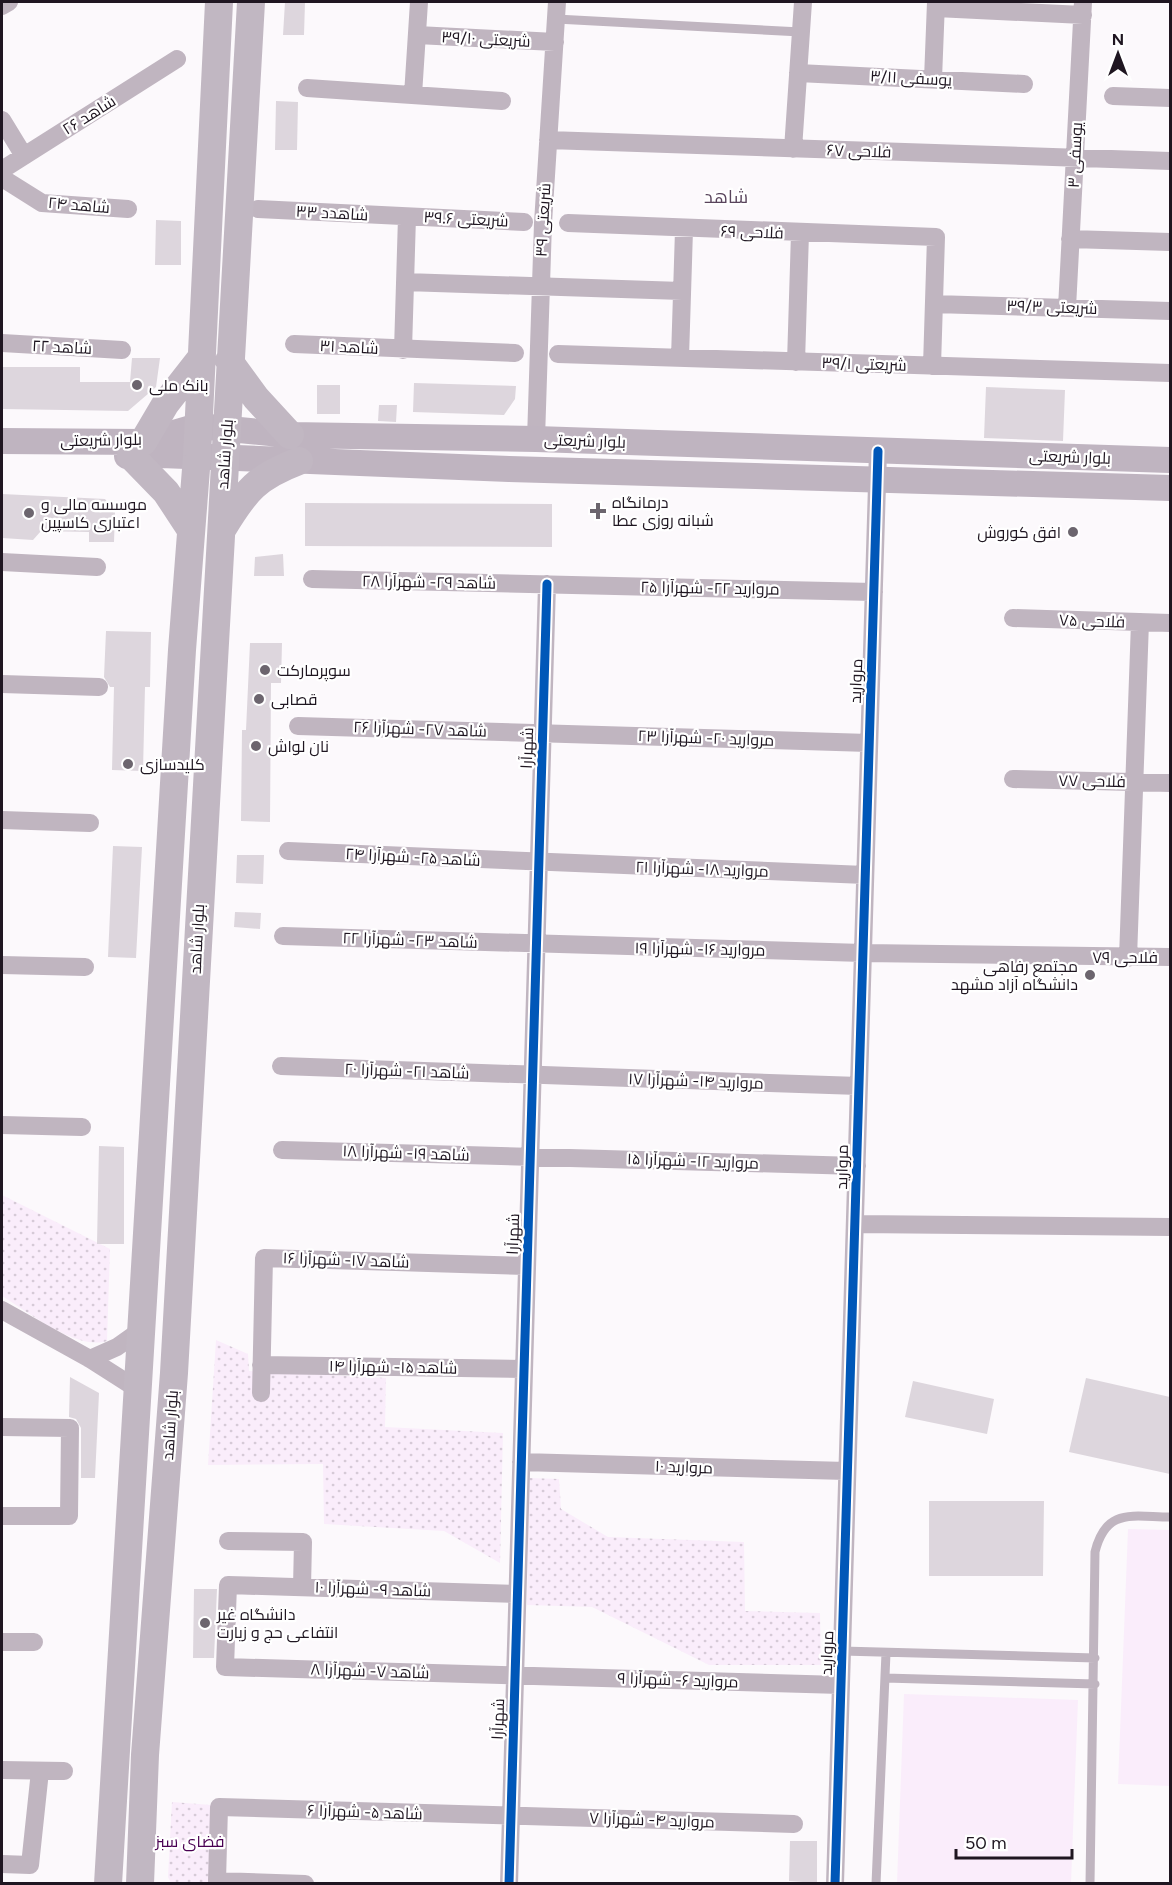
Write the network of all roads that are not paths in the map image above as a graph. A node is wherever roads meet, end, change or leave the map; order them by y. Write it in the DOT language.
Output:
graph roads {
  1 [pos="9,2"];
  2 [pos="219,2"];
  3 [pos="251,2"];
  4 [pos="419,2"];
  5 [pos="803,2"];
  6 [pos="936,5"];
  7 [pos="2,6"];
  8 [pos="1083,8"];
  9 [pos="556,10"];
  10 [pos="801,32"];
  11 [pos="417,35"];
  12 [pos="555,42"];
  13 [pos="177,59"];
  14 [pos="798,73"];
  15 [pos="933,80"];
  16 [pos="1024,84"];
  17 [pos="307,88"];
  18 [pos="413,95"];
  19 [pos="1113,96"];
  20 [pos="1170,98"];
  21 [pos="502,101"];
  22 [pos="2,120"];
  23 [pos="548,140"];
  24 [pos="793,149"];
  25 [pos="24,156"];
  26 [pos="1075,158"];
  27 [pos="1170,161"];
  28 [pos="2,170"];
  29 [pos="2,178"];
  30 [pos="128,209"];
  31 [pos="258,209"];
  32 [pos="407,217"];
  33 [pos="524,222"];
  34 [pos="568,224"];
  35 [pos="684,230"];
  36 [pos="800,233"];
  37 [pos="1070,238"];
  38 [pos="1170,242"];
  39 [pos="405,282"];
  40 [pos="540,286"];
  41 [pos="682,291"];
  42 [pos="934,304"];
  43 [pos="1066,308"];
  44 [pos="1170,311"];
  45 [pos="2,343"];
  46 [pos="294,344"];
  47 [pos="122,350"];
  48 [pos="403,350"];
  49 [pos="515,353"];
  50 [pos="558,354"];
  51 [pos="680,358"];
  52 [pos="215,359"];
  53 [pos="796,362"];
  54 [pos="932,366"];
  55 [pos="1170,373"];
  56 [pos="198,426"];
  57 [pos="227,428"];
  58 [pos="536,439"];
  59 [pos="2,441"];
  60 [pos="295,448"];
  61 [pos="137,449"];
  62 [pos="878,451"];
  63 [pos="2,455"];
  64 [pos="197,456"];
  65 [pos="225,458"];
  66 [pos="1170,460"];
  67 [pos="877,480"];
  68 [pos="1170,488"];
  69 [pos="190,530"];
  70 [pos="220,532"];
  71 [pos="2,562"];
  72 [pos="98,567"];
  73 [pos="312,579"];
  74 [pos="547,585"];
  75 [pos="874,592"];
  76 [pos="1013,618"];
  77 [pos="1140,622"];
  78 [pos="1170,624"];
  79 [pos="2,684"];
  80 [pos="99,687"];
  81 [pos="298,726"];
  82 [pos="543,733"];
  83 [pos="869,743"];
  84 [pos="1014,779"];
  85 [pos="1134,782"];
  86 [pos="1170,783"];
  87 [pos="2,820"];
  88 [pos="90,823"];
  89 [pos="288,851"];
  90 [pos="539,863"];
  91 [pos="865,875"];
  92 [pos="283,936"];
  93 [pos="537,945"];
  94 [pos="863,953"];
  95 [pos="1170,957"];
  96 [pos="1128,958"];
  97 [pos="2,965"];
  98 [pos="86,967"];
  99 [pos="281,1066"];
  100 [pos="533,1076"];
  101 [pos="859,1086"];
  102 [pos="2,1125"];
  103 [pos="81,1127"];
  104 [pos="282,1150"];
  105 [pos="530,1156"];
  106 [pos="856,1166"];
  107 [pos="856,1224"];
  108 [pos="1170,1227"];
  109 [pos="527,1266"];
  110 [pos="2,1310"];
  111 [pos="141,1330"];
  112 [pos="90,1359"];
  113 [pos="261,1365"];
  114 [pos="524,1369"];
  115 [pos="138,1389"];
  116 [pos="261,1393"];
  117 [pos="2,1427"];
  118 [pos="521,1462"];
  119 [pos="848,1471"];
  120 [pos="2,1516"];
  121 [pos="1170,1517"];
  122 [pos="228,1540"];
  123 [pos="303,1587"];
  124 [pos="517,1594"];
  125 [pos="2,1642"];
  126 [pos="34,1642"];
  127 [pos="842,1651"];
  128 [pos="886,1653"];
  129 [pos="1095,1658"];
  130 [pos="225,1667"];
  131 [pos="515,1675"];
  132 [pos="885,1678"];
  133 [pos="1095,1684"];
  134 [pos="841,1685"];
  135 [pos="2,1770"];
  136 [pos="40,1771"];
  137 [pos="64,1771"];
  138 [pos="511,1816"];
  139 [pos="794,1824"];
  140 [pos="2,1864"];
  141 [pos="108,1880"];
  142 [pos="139,1880"];
  143 [pos="305,1884"];
  144 [pos="508,1884"];
  145 [pos="835,1884"];
  146 [pos="876,1884"];
  147 [pos="1090,1884"];
  1 -- 7 [label="street"];
  2 -- 52 [label="main road, بلوار شاهد"];
  3 -- 52 [label="main road, بلوار شاهد"];
  4 -- 11 [label="street"];
  5 -- 10 [label="street"];
  6 -- 8 [label="street"];
  6 -- 15 [label="street"];
  8 -- 26 [label="street, یوسفی ۳"];
  9 -- 10 [label="lane"];
  9 -- 12 [label="street, شریعتی ۳۹"];
  10 -- 14 [label="street"];
  11 -- 12 [label="street, شریعتی ۳۹/۱۰"];
  11 -- 18 [label="street"];
  12 -- 23 [label="street, شریعتی ۳۹"];
  13 -- 25 [label="street, شاهد ۲۶"];
  14 -- 15 [label="street, یوسفی ۳/۱۱"];
  14 -- 24 [label="street"];
  15 -- 16 [label="street, یوسفی ۳/۱۱"];
  17 -- 18 [label="street"];
  18 -- 21 [label="street"];
  19 -- 20 [label="street"];
  22 -- 25 [label="street"];
  23 -- 24 [label="street, فلاحی ۶۷"];
  23 -- 40 [label="street, شریعتی ۳۹"];
  24 -- 26 [label="street, فلاحی ۶۷"];
  25 -- 28 [label="street, شاهد ۲۶"];
  26 -- 27 [label="street, فلاحی ۶۷"];
  26 -- 37 [label="street, یوسفی ۳"];
  29 -- 30 [label="street, شاهد ۲۴"];
  31 -- 32 [label="street, شاهدد ۳۳"];
  32 -- 33 [label="street, شریعتی ۳۹.۶"];
  32 -- 39 [label="street"];
  34 -- 35 [label="street, فلاحی ۶۹"];
  35 -- 36 [label="street, فلاحی ۶۹"];
  35 -- 41 [label="street"];
  36 -- 42 [label="street, فلاحی ۶۹"];
  36 -- 53 [label="street"];
  37 -- 38 [label="street"];
  37 -- 43 [label="street, یوسفی ۳"];
  39 -- 40 [label="street"];
  39 -- 48 [label="street"];
  40 -- 41 [label="street"];
  40 -- 58 [label="street, شریعتی ۳۹"];
  41 -- 51 [label="street"];
  42 -- 43 [label="street, شریعتی ۳۹/۳"];
  42 -- 54 [label="street"];
  43 -- 44 [label="street, شریعتی ۳۹/۳"];
  45 -- 47 [label="street, شاهد ۲۲"];
  46 -- 48 [label="street, شاهد ۳۱"];
  48 -- 49 [label="street, شاهد ۳۱"];
  50 -- 51 [label="street, شریعتی ۳۹/۱"];
  51 -- 53 [label="street, شریعتی ۳۹/۱"];
  52 -- 56 [label="main road, بلوار شاهد"];
  52 -- 57 [label="main road, بلوار شاهد"];
  52 -- 60 [label="main road"];
  52 -- 61 [label="main road"];
  53 -- 54 [label="street, شریعتی ۳۹/۱"];
  54 -- 55 [label="street, شریعتی ۳۹/۱"];
  56 -- 57 [label="main road, بلوار شریعتی"];
  56 -- 61 [label="main road, بلوار شریعتی"];
  56 -- 64 [label="main road, بلوار شاهد"];
  57 -- 60 [label="main road, بلوار شریعتی"];
  57 -- 65 [label="main road, بلوار شاهد"];
  58 -- 60 [label="main road, بلوار شریعتی"];
  58 -- 62 [label="main road, بلوار شریعتی"];
  59 -- 61 [label="main road, بلوار شریعتی"];
  60 -- 65 [label="main road, بلوار شریعتی"];
  60 -- 67 [label="main road, بلوار شریعتی"];
  60 -- 70 [label="main road"];
  61 -- 63 [label="main road, بلوار شریعتی"];
  61 -- 64 [label="main road, بلوار شریعتی"];
  61 -- 69 [label="main road"];
  62 -- 66 [label="main road, بلوار شریعتی"];
  62 -- 67 [label="street, مروارید"];
  64 -- 65 [label="main road, بلوار شریعتی"];
  64 -- 69 [label="main road, بلوار شاهد"];
  65 -- 70 [label="main road, بلوار شاهد"];
  67 -- 68 [label="main road, بلوار شریعتی"];
  67 -- 75 [label="street, مروارید"];
  69 -- 111 [label="main road, بلوار شاهد"];
  70 -- 142 [label="main road, بلوار شاهد"];
  71 -- 72 [label="street"];
  73 -- 74 [label="street, شاهد ۲۹- شهرآرا ۲۸"];
  74 -- 75 [label="street, مروارید ۲۲- شهرآرا ۲۵"];
  74 -- 82 [label="street, شهرآرا"];
  75 -- 83 [label="street, مروارید"];
  76 -- 77 [label="street, فلاحی ۷۵"];
  77 -- 78 [label="street, فلاحی ۷۵"];
  77 -- 85 [label="street"];
  79 -- 80 [label="street"];
  81 -- 82 [label="street, شاهد ۲۷- شهرآرا ۲۶"];
  82 -- 83 [label="street, مروارید ۲۰- شهرآرا ۲۳"];
  82 -- 90 [label="street, شهرآرا"];
  83 -- 91 [label="street, مروارید"];
  84 -- 85 [label="street, فلاحی ۷۷"];
  85 -- 86 [label="street, فلاحی ۷۷"];
  85 -- 96 [label="street"];
  87 -- 88 [label="street"];
  89 -- 90 [label="street, شاهد ۲۵- شهرآرا ۲۴"];
  90 -- 91 [label="street, مروارید ۱۸- شهرآرا ۲۱"];
  90 -- 93 [label="street, شهرآرا"];
  91 -- 94 [label="street, مروارید"];
  92 -- 93 [label="street, شاهد ۲۳- شهرآرا ۲۲"];
  93 -- 94 [label="street, مروارید ۱۶- شهرآرا ۱۹"];
  93 -- 100 [label="street, شهرآرا"];
  94 -- 96 [label="street, فلاحی ۷۹"];
  94 -- 101 [label="street, مروارید"];
  95 -- 96 [label="street, فلاحی ۷۹"];
  97 -- 98 [label="street"];
  99 -- 100 [label="street, شاهد ۲۱- شهرآرا ۲۰"];
  100 -- 101 [label="street, مروارید ۱۴- شهرآرا ۱۷"];
  100 -- 105 [label="street, شهرآرا"];
  101 -- 106 [label="street, مروارید"];
  102 -- 103 [label="street"];
  104 -- 105 [label="street, شاهد ۱۹- شهرآرا ۱۸"];
  105 -- 106 [label="street, مروارید ۱۲- شهرآرا ۱۵"];
  105 -- 109 [label="street, شهرآرا"];
  106 -- 107 [label="street, مروارید"];
  107 -- 108 [label="street"];
  107 -- 119 [label="street, مروارید"];
  109 -- 113 [label="street, شاهد ۱۷- شهرآرا ۱۶"];
  109 -- 114 [label="street, شهرآرا"];
  110 -- 112 [label="street"];
  111 -- 112 [label="street"];
  111 -- 115 [label="main road, بلوار شاهد"];
  112 -- 115 [label="street"];
  113 -- 114 [label="street, شاهد ۱۵- شهرآرا ۱۴"];
  113 -- 116 [label="street, شاهد ۱۷- شهرآرا ۱۶"];
  114 -- 118 [label="street, شهرآرا"];
  115 -- 141 [label="main road, بلوار شاهد"];
  117 -- 120 [label="street"];
  118 -- 119 [label="street, مروارید ۱۰"];
  118 -- 124 [label="street, شهرآرا"];
  119 -- 127 [label="street, مروارید"];
  121 -- 129 [label="lane"];
  122 -- 123 [label="street"];
  123 -- 124 [label="street, شاهد ۹- شهرآرا ۱۰"];
  123 -- 130 [label="street, شاهد ۹- شهرآرا ۱۰"];
  124 -- 131 [label="street, شهرآرا"];
  125 -- 126 [label="street"];
  127 -- 128 [label="lane"];
  127 -- 134 [label="street, مروارید"];
  128 -- 129 [label="lane"];
  128 -- 132 [label="lane"];
  129 -- 133 [label="lane"];
  130 -- 131 [label="street, شاهد ۷- شهرآرا ۸"];
  131 -- 134 [label="street, مروارید ۶- شهرآرا ۹"];
  131 -- 138 [label="street, شهرآرا"];
  132 -- 133 [label="lane"];
  132 -- 146 [label="lane"];
  133 -- 147 [label="lane"];
  134 -- 145 [label="street, مروارید"];
  135 -- 136 [label="street"];
  136 -- 137 [label="street"];
  136 -- 140 [label="street"];
  138 -- 139 [label="street, مروارید ۴- شهرآرا ۷"];
  138 -- 143 [label="street, شاهد ۵- شهرآرا ۶"];
  138 -- 144 [label="street, شهرآرا"];
}
